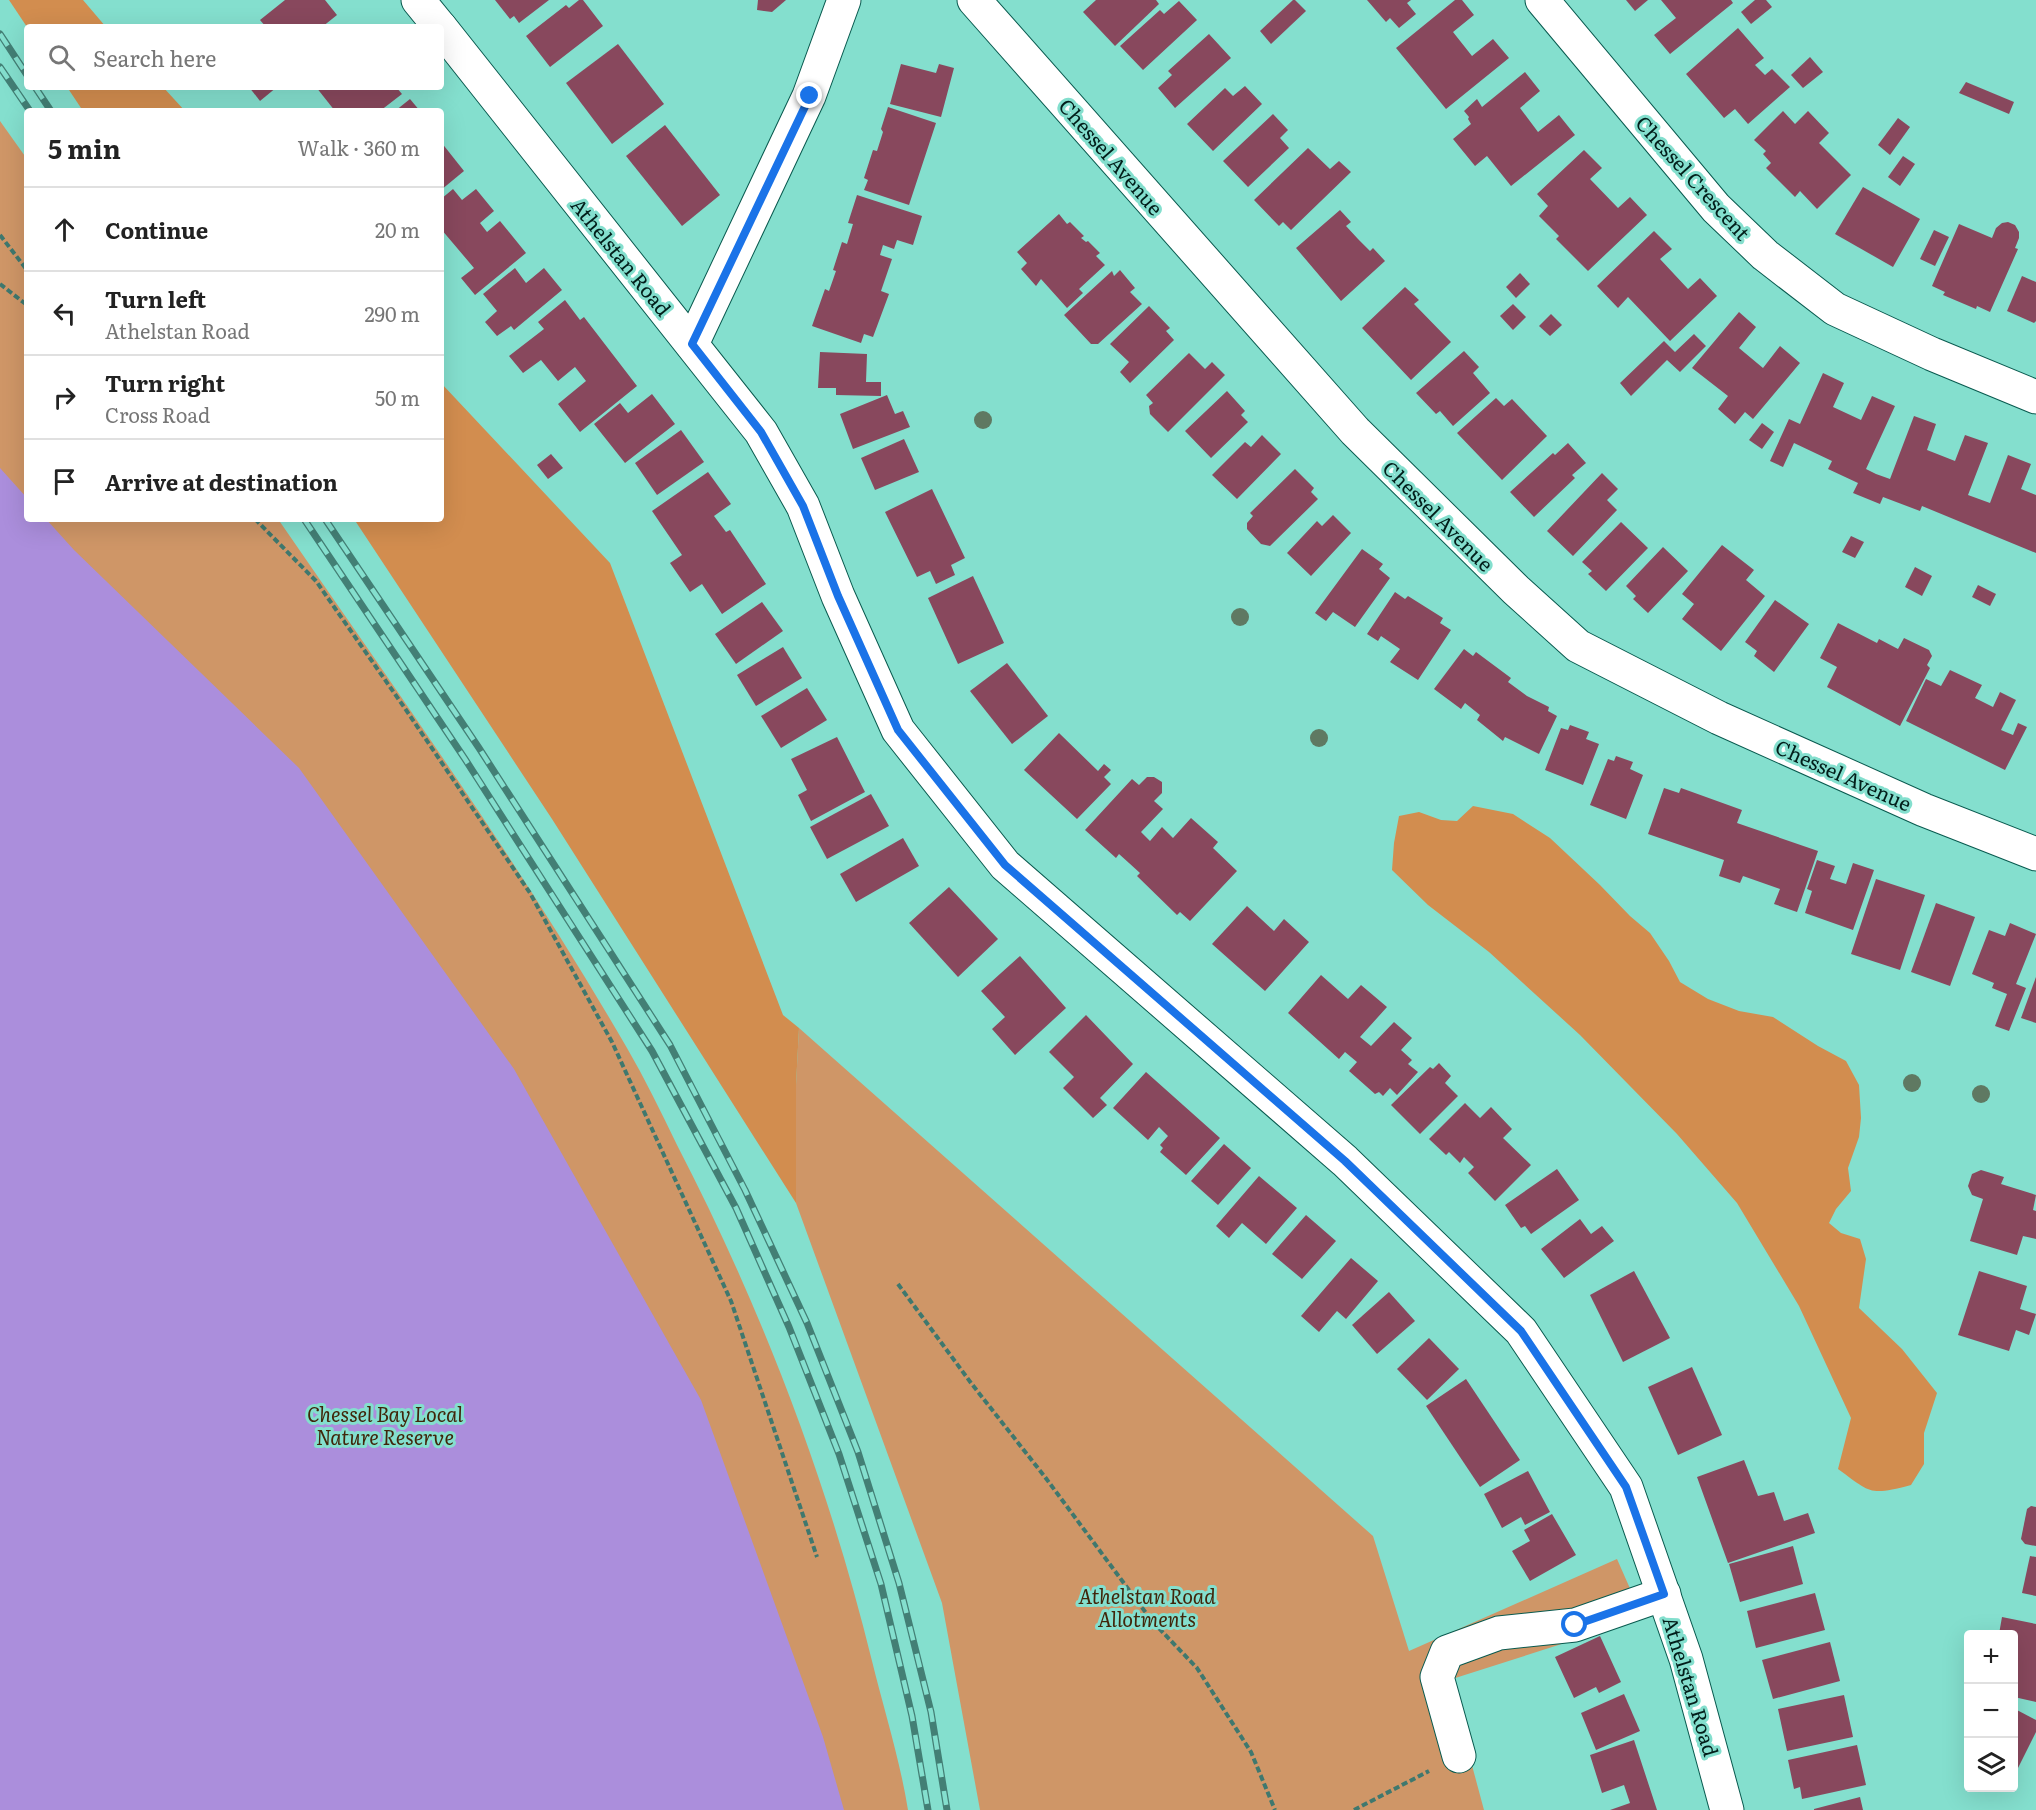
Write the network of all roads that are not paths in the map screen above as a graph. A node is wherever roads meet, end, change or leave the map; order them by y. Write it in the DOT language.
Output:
graph roads {
  1 [pos="418,0"];
  2 [pos="844,0"];
  3 [pos="974,0"];
  4 [pos="1542,0"];
  5 [pos="437,24"];
  6 [pos="444,33"];
  7 [pos="692,344"];
  8 [pos="2036,397"];
  9 [pos="2036,855"];
  10 [pos="1664,1594"];
  11 [pos="1459,1756"];
  12 [pos="1727,1810"];
  1 -- 5 [label="street, Athelstan Road"];
  2 -- 7 [label="street"];
  3 -- 9 [label="street, Chessel Avenue"];
  4 -- 8 [label="street, Chessel Crescent"];
  6 -- 7 [label="street, Athelstan Road"];
  7 -- 10 [label="street, Athelstan Road"];
  10 -- 11 [label="street"];
  10 -- 12 [label="street, Athelstan Road"];
}
